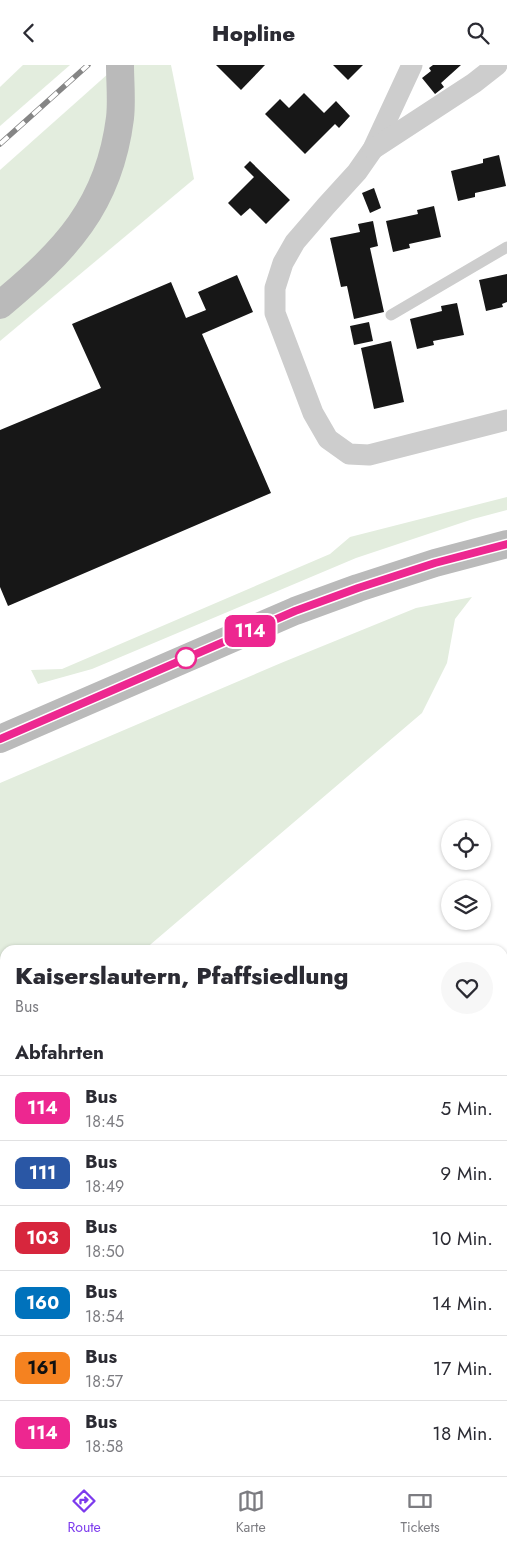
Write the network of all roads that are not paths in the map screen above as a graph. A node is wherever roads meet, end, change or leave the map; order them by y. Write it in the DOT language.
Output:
graph roads {
  1 [pos="120,65"];
  2 [pos="412,65"];
  3 [pos="498,65"];
  4 [pos="373,149"];
  5 [pos="507,247"];
  6 [pos="0,305"];
  7 [pos="391,315"];
  8 [pos="507,420"];
  9 [pos="507,544"];
  10 [pos="0,739"];
  1 -- 6 [label="main road"];
  2 -- 4 [label="street"];
  3 -- 4 [label="street"];
  4 -- 8 [label="street"];
  5 -- 7 [label="lane"];
  9 -- 10 [label="main road"];
}
